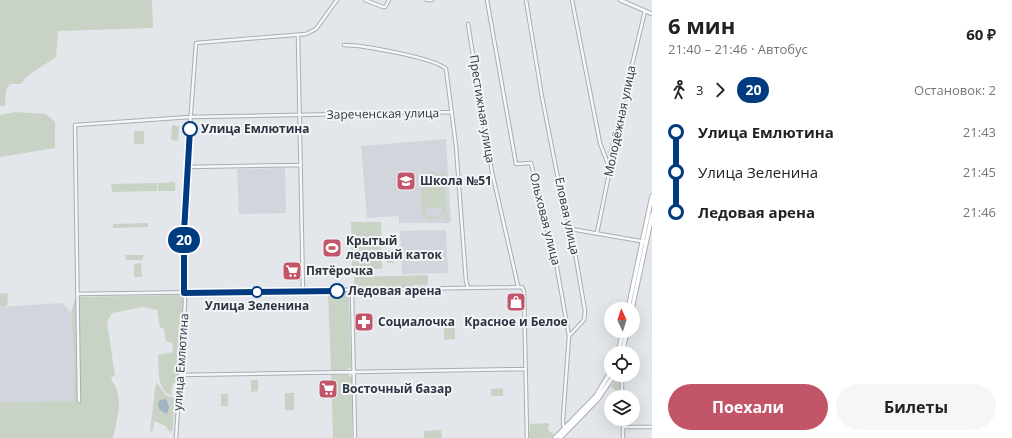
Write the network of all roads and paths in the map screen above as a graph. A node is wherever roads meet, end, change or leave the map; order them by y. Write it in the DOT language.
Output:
graph roads {
  1 [pos="337,0"];
  2 [pos="365,0"];
  3 [pos="389,0"];
  4 [pos="428,0"];
  5 [pos="432,0"];
  6 [pos="487,0"];
  7 [pos="526,0"];
  8 [pos="572,0"];
  9 [pos="620,0"];
  10 [pos="646,11"];
  11 [pos="652,14"];
  12 [pos="468,24"];
  13 [pos="298,35"];
  14 [pos="344,45"];
  15 [pos="452,112"];
  16 [pos="300,115"];
  17 [pos="190,117"];
  18 [pos="301,165"];
  19 [pos="187,167"];
  20 [pos="610,169"];
  21 [pos="652,196"];
  22 [pos="652,215"];
  23 [pos="571,229"];
  24 [pos="597,233"];
  25 [pos="644,241"];
  26 [pos="518,286"];
  27 [pos="468,288"];
  28 [pos="352,291"];
  29 [pos="303,292"];
  30 [pos="184,293"];
  31 [pos="77,294"];
  32 [pos="630,302"];
  33 [pos="633,302"];
  34 [pos="569,336"];
  35 [pos="526,369"];
  36 [pos="354,372"];
  37 [pos="180,375"];
  38 [pos="604,382"];
  39 [pos="609,382"];
  40 [pos="79,401"];
  41 [pos="623,427"];
  42 [pos="652,427"];
  43 [pos="565,428"];
  44 [pos="176,438"];
  45 [pos="355,438"];
  46 [pos="527,438"];
  47 [pos="555,438"];
  48 [pos="560,438"];
  49 [pos="623,438"];
  1 -- 13 [label="street"];
  2 -- 3 [label="street"];
  4 -- 5 [label="street"];
  6 -- 34 [label="street, Ольховая улица"];
  7 -- 23 [label="street, Еловая улица"];
  8 -- 20 [label="street"];
  9 -- 10 [label="street"];
  10 -- 11 [label="street"];
  10 -- 20 [label="street, Молодёжная улица"];
  12 -- 26 [label="street, Престижная улица"];
  13 -- 16 [label="street"];
  13 -- 17 [label="street, улица Емлютина"];
  14 -- 15 [label="street"];
  15 -- 16 [label="street, Зареченская улица"];
  15 -- 27 [label="street"];
  16 -- 17 [label="street, Зареченская улица"];
  16 -- 18 [label="street"];
  17 -- 19 [label="street, улица Емлютина"];
  17 -- 31 [label="street, Зареченская улица"];
  18 -- 19 [label="street"];
  18 -- 29 [label="street"];
  19 -- 30 [label="street, улица Емлютина"];
  20 -- 24 [label="street, Молодёжная улица"];
  21 -- 25 [label="main road"];
  22 -- 25 [label="main road"];
  23 -- 24 [label="street"];
  23 -- 34 [label="street, Еловая улица"];
  24 -- 25 [label="street"];
  25 -- 32 [label="main road"];
  25 -- 33 [label="main road"];
  26 -- 27 [label="street"];
  26 -- 35 [label="street"];
  27 -- 28 [label="street"];
  28 -- 29 [label="street"];
  28 -- 36 [label="street"];
  29 -- 30 [label="street"];
  30 -- 31 [label="street"];
  30 -- 37 [label="street, улица Емлютина"];
  31 -- 40 [label="street"];
  34 -- 43 [label="street"];
  35 -- 36 [label="street"];
  35 -- 46 [label="street"];
  36 -- 37 [label="street"];
  36 -- 45 [label="street"];
  37 -- 44 [label="street, улица Емлютина"];
  38 -- 43 [label="main road"];
  39 -- 48 [label="main road"];
  41 -- 42 [label="street"];
  41 -- 49 [label="street"];
  43 -- 47 [label="main road"];
}
